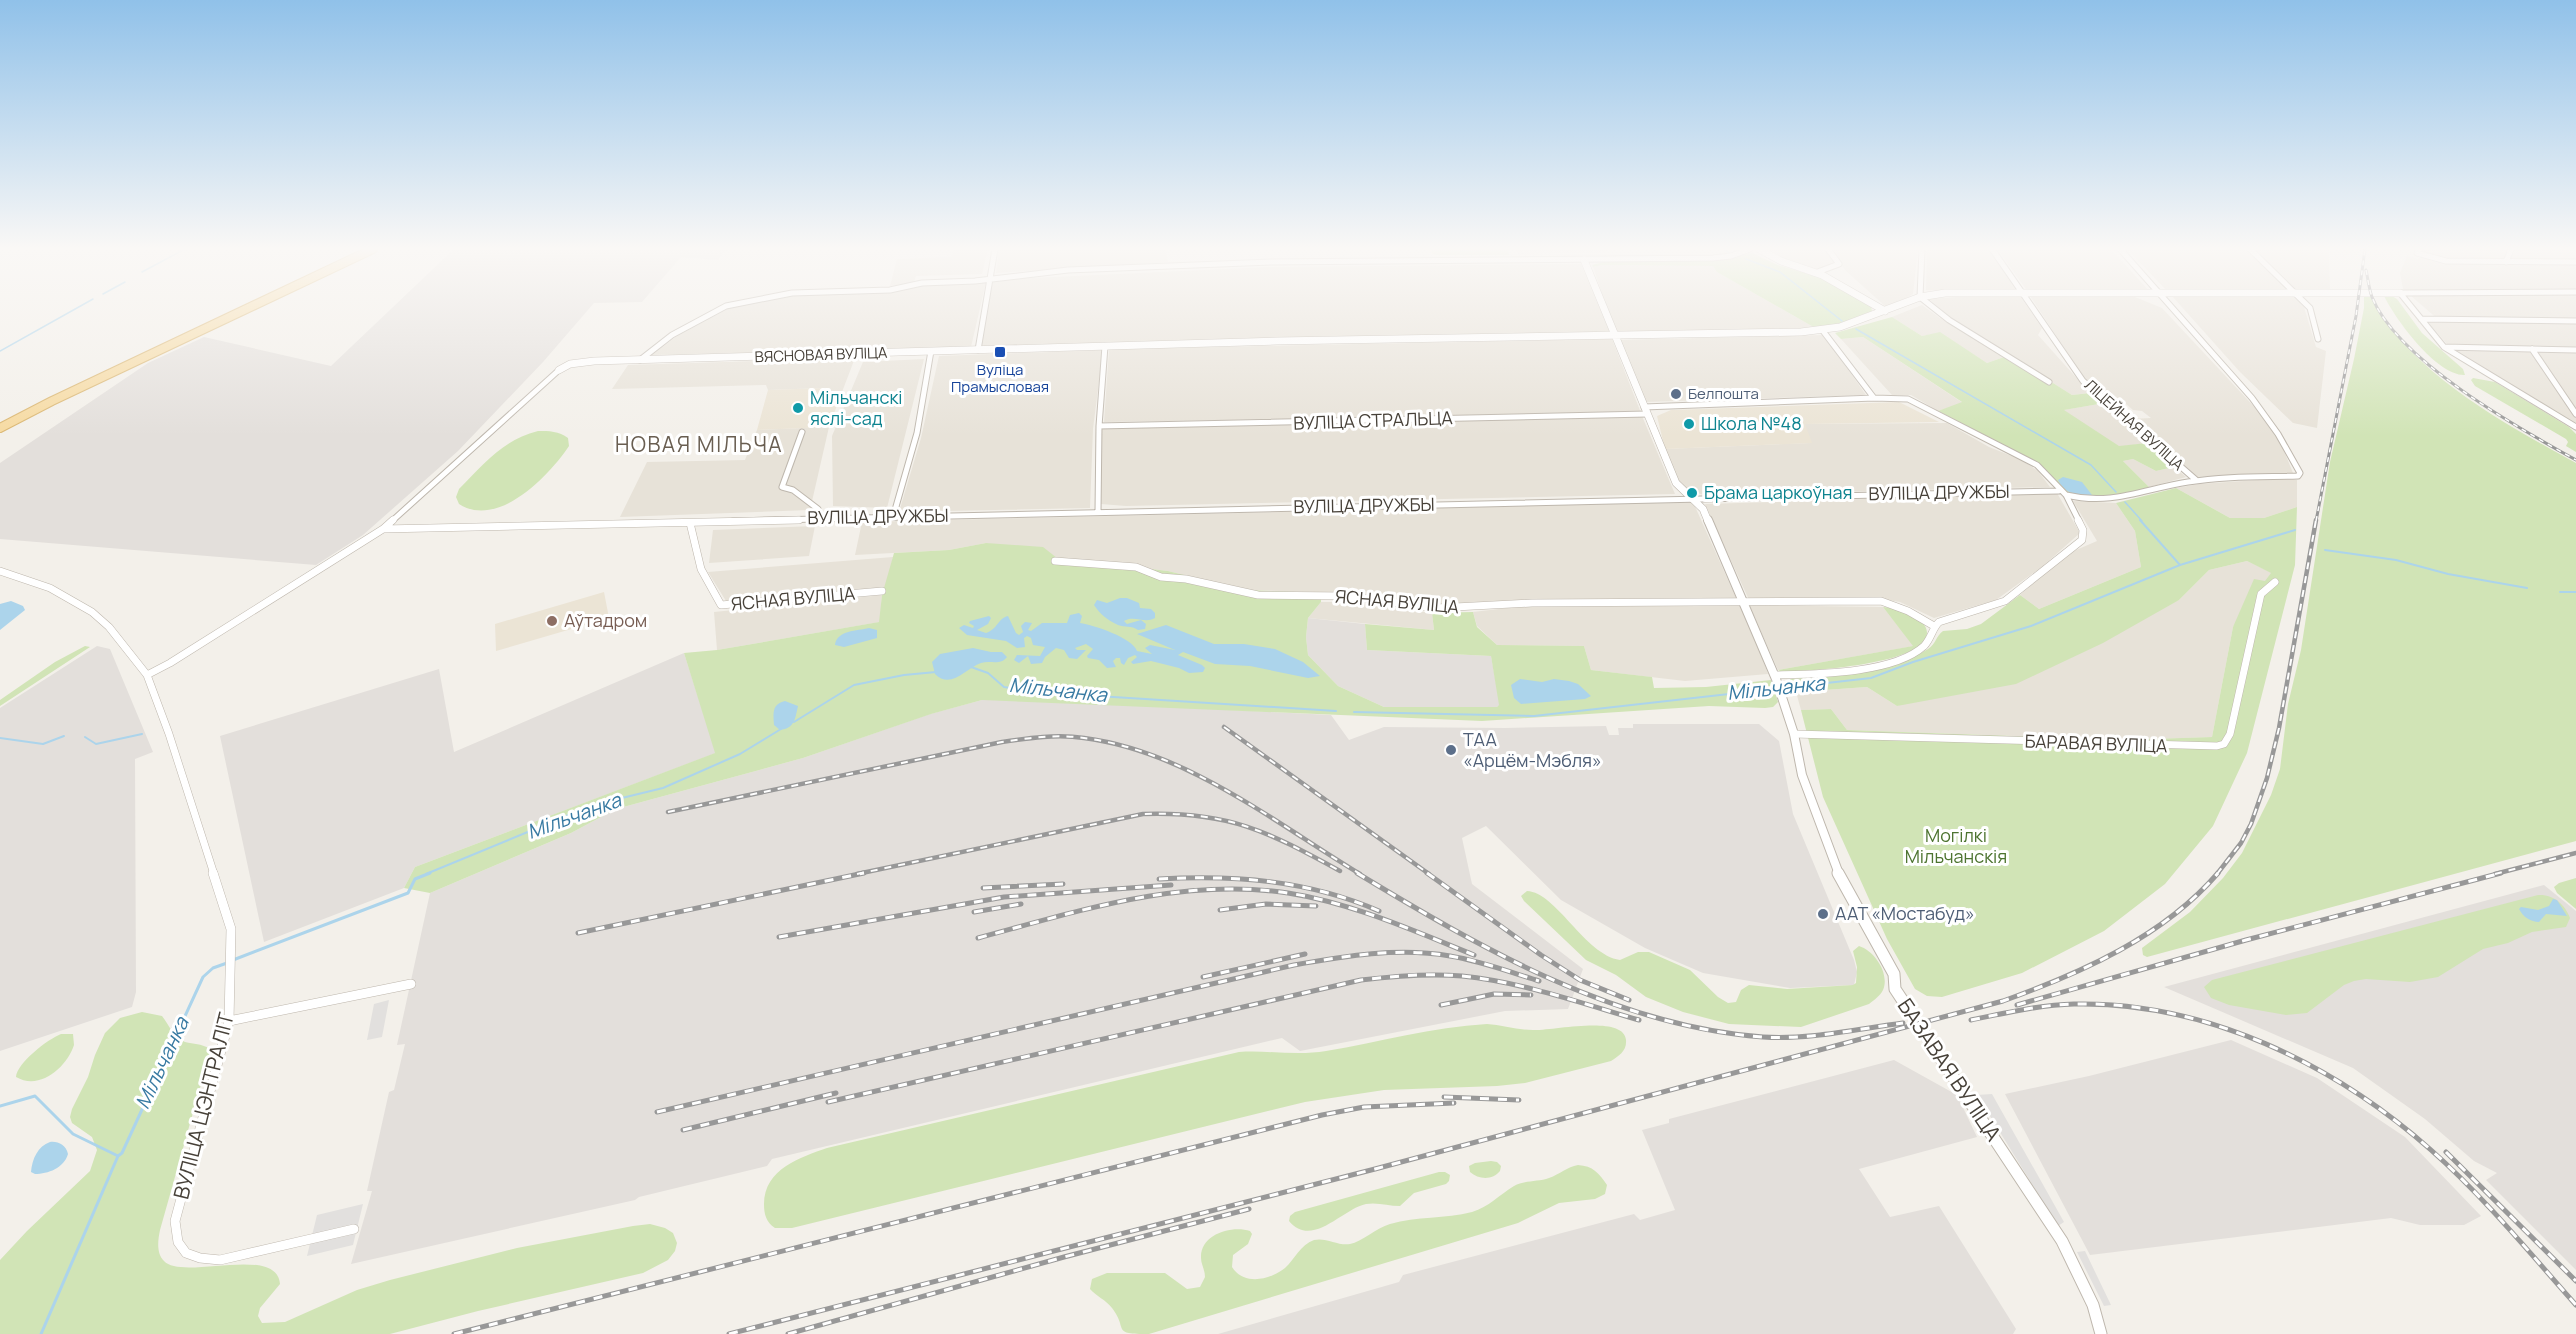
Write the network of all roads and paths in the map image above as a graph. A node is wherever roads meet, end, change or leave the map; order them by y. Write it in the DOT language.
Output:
graph roads {
  1 [pos="242,311"];
  2 [pos="716,311"];
  3 [pos="983,311"];
  4 [pos="1605,311"];
  5 [pos="1885,311"];
  6 [pos="1937,311"];
  7 [pos="2037,311"];
  8 [pos="2176,311"];
  9 [pos="2311,311"];
  10 [pos="2415,311"];
  11 [pos="2421,319"];
  12 [pos="2576,321"];
  13 [pos="1823,331"];
  14 [pos="1614,335"];
  15 [pos="2318,339"];
  16 [pos="1105,346"];
  17 [pos="2444,347"];
  18 [pos="2532,349"];
  19 [pos="978,350"];
  20 [pos="2576,350"];
  21 [pos="932,351"];
  22 [pos="640,360"];
  23 [pos="560,370"];
  24 [pos="2049,382"];
  25 [pos="1874,398"];
  26 [pos="1644,407"];
  27 [pos="1647,414"];
  28 [pos="2576,414"];
  29 [pos="1099,426"];
  30 [pos="0,428"];
  31 [pos="2576,428"];
  32 [pos="802,432"];
  33 [pos="2196,480"];
  34 [pos="2062,493"];
  35 [pos="1691,498"];
  36 [pos="1098,512"];
  37 [pos="893,517"];
  38 [pos="816,519"];
  39 [pos="690,523"];
  40 [pos="383,530"];
  41 [pos="1054,561"];
  42 [pos="0,571"];
  43 [pos="2275,582"];
  44 [pos="882,591"];
  45 [pos="1744,604"];
  46 [pos="1934,627"];
  47 [pos="147,675"];
  48 [pos="1776,677"];
  49 [pos="1794,734"];
  50 [pos="411,984"];
  51 [pos="229,1021"];
  52 [pos="354,1229"];
  53 [pos="2101,1334"];
  1 -- 30 [label="main road"];
  2 -- 22 [label="street"];
  3 -- 19 [label="street"];
  4 -- 14 [label="street, БАЗАВАЯ ВУЛІЦА"];
  5 -- 13 [label="street, ВЯСНОВАЯ ВУЛІЦА"];
  6 -- 24 [label="street"];
  7 -- 33 [label="street, ЛІЦЕЙНАЯ ВУЛІЦА"];
  8 -- 33 [label="street, ВУЛІЦА ДРУЖБЫ"];
  9 -- 15 [label="street"];
  10 -- 11 [label="street"];
  11 -- 12 [label="street"];
  11 -- 17 [label="street"];
  13 -- 14 [label="street, ВЯСНОВАЯ ВУЛІЦА"];
  13 -- 25 [label="street"];
  14 -- 16 [label="street, ВЯСНОВАЯ ВУЛІЦА"];
  14 -- 26 [label="street, БАЗАВАЯ ВУЛІЦА"];
  16 -- 19 [label="street, ВЯСНОВАЯ ВУЛІЦА"];
  16 -- 29 [label="street"];
  17 -- 18 [label="street"];
  17 -- 31 [label="street"];
  18 -- 20 [label="street"];
  18 -- 28 [label="street"];
  19 -- 21 [label="street, ВЯСНОВАЯ ВУЛІЦА"];
  21 -- 22 [label="street, ВЯСНОВАЯ ВУЛІЦА"];
  21 -- 37 [label="street"];
  22 -- 23 [label="street, ВЯСНОВАЯ ВУЛІЦА"];
  23 -- 40 [label="street"];
  25 -- 26 [label="street"];
  25 -- 34 [label="street"];
  26 -- 27 [label="street, БАЗАВАЯ ВУЛІЦА"];
  27 -- 29 [label="street, ВУЛІЦА СТРАЛЬЦА"];
  27 -- 35 [label="street, БАЗАВАЯ ВУЛІЦА"];
  29 -- 36 [label="street"];
  32 -- 38 [label="street"];
  33 -- 34 [label="street, ВУЛІЦА ДРУЖБЫ"];
  34 -- 35 [label="street, ВУЛІЦА ДРУЖБЫ"];
  34 -- 46 [label="street"];
  35 -- 36 [label="street, ВУЛІЦА ДРУЖБЫ"];
  35 -- 45 [label="street, БАЗАВАЯ ВУЛІЦА"];
  36 -- 37 [label="street, ВУЛІЦА ДРУЖБЫ"];
  37 -- 38 [label="street, ВУЛІЦА ДРУЖБЫ"];
  38 -- 39 [label="street, ВУЛІЦА ДРУЖБЫ"];
  39 -- 40 [label="street, ВУЛІЦА ДРУЖБЫ"];
  39 -- 44 [label="street, ЯСНАЯ ВУЛІЦА"];
  40 -- 47 [label="street"];
  41 -- 45 [label="street, ЯСНАЯ ВУЛІЦА"];
  42 -- 47 [label="street, ВУЛІЦА ЦЭНТРАЛІТ"];
  43 -- 49 [label="street, БАРАВАЯ ВУЛІЦА"];
  45 -- 46 [label="street, ЯСНАЯ ВУЛІЦА"];
  45 -- 48 [label="street, БАЗАВАЯ ВУЛІЦА"];
  46 -- 48 [label="street"];
  47 -- 51 [label="street, ВУЛІЦА ЦЭНТРАЛІТ"];
  48 -- 49 [label="street, БАЗАВАЯ ВУЛІЦА"];
  49 -- 53 [label="street, БАЗАВАЯ ВУЛІЦА"];
  50 -- 51 [label="street"];
  51 -- 52 [label="street, ВУЛІЦА ЦЭНТРАЛІТ"];
}
